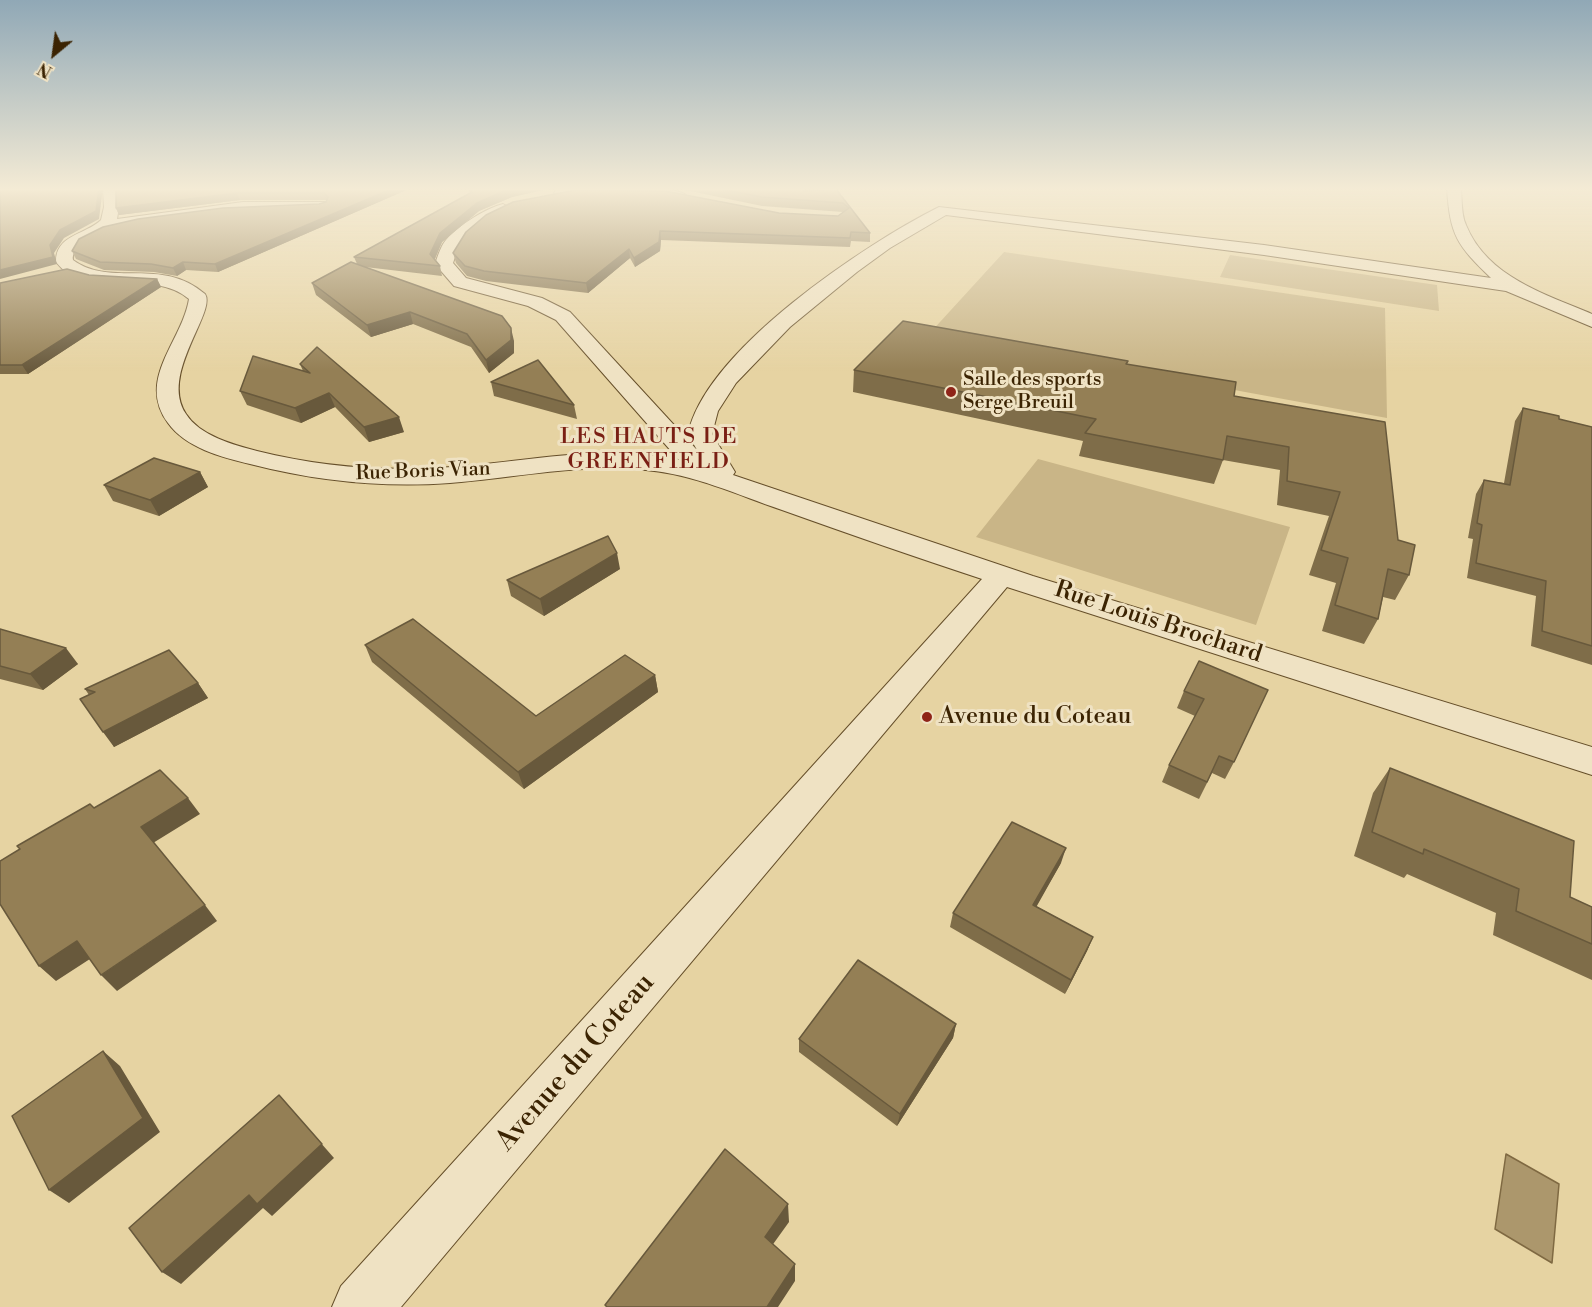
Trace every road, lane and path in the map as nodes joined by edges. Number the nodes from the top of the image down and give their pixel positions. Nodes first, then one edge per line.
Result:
1 (68, 249) edge
2 (449, 249) edge
3 (880, 249) edge
4 (1257, 249) edge
5 (1472, 249) edge
6 (1510, 286) junction
7 (1592, 321) edge
8 (726, 482) junction
9 (1002, 574) junction
10 (1592, 761) edge
11 (362, 1307) edge

1 - 8 street, Rue Boris Vian
2 - 8 street
3 - 8 street
4 - 6 street
5 - 6 street
6 - 7 street
8 - 9 street, Rue Louis Brochard
9 - 10 street, Rue Louis Brochard
9 - 11 street, Avenue du Coteau

